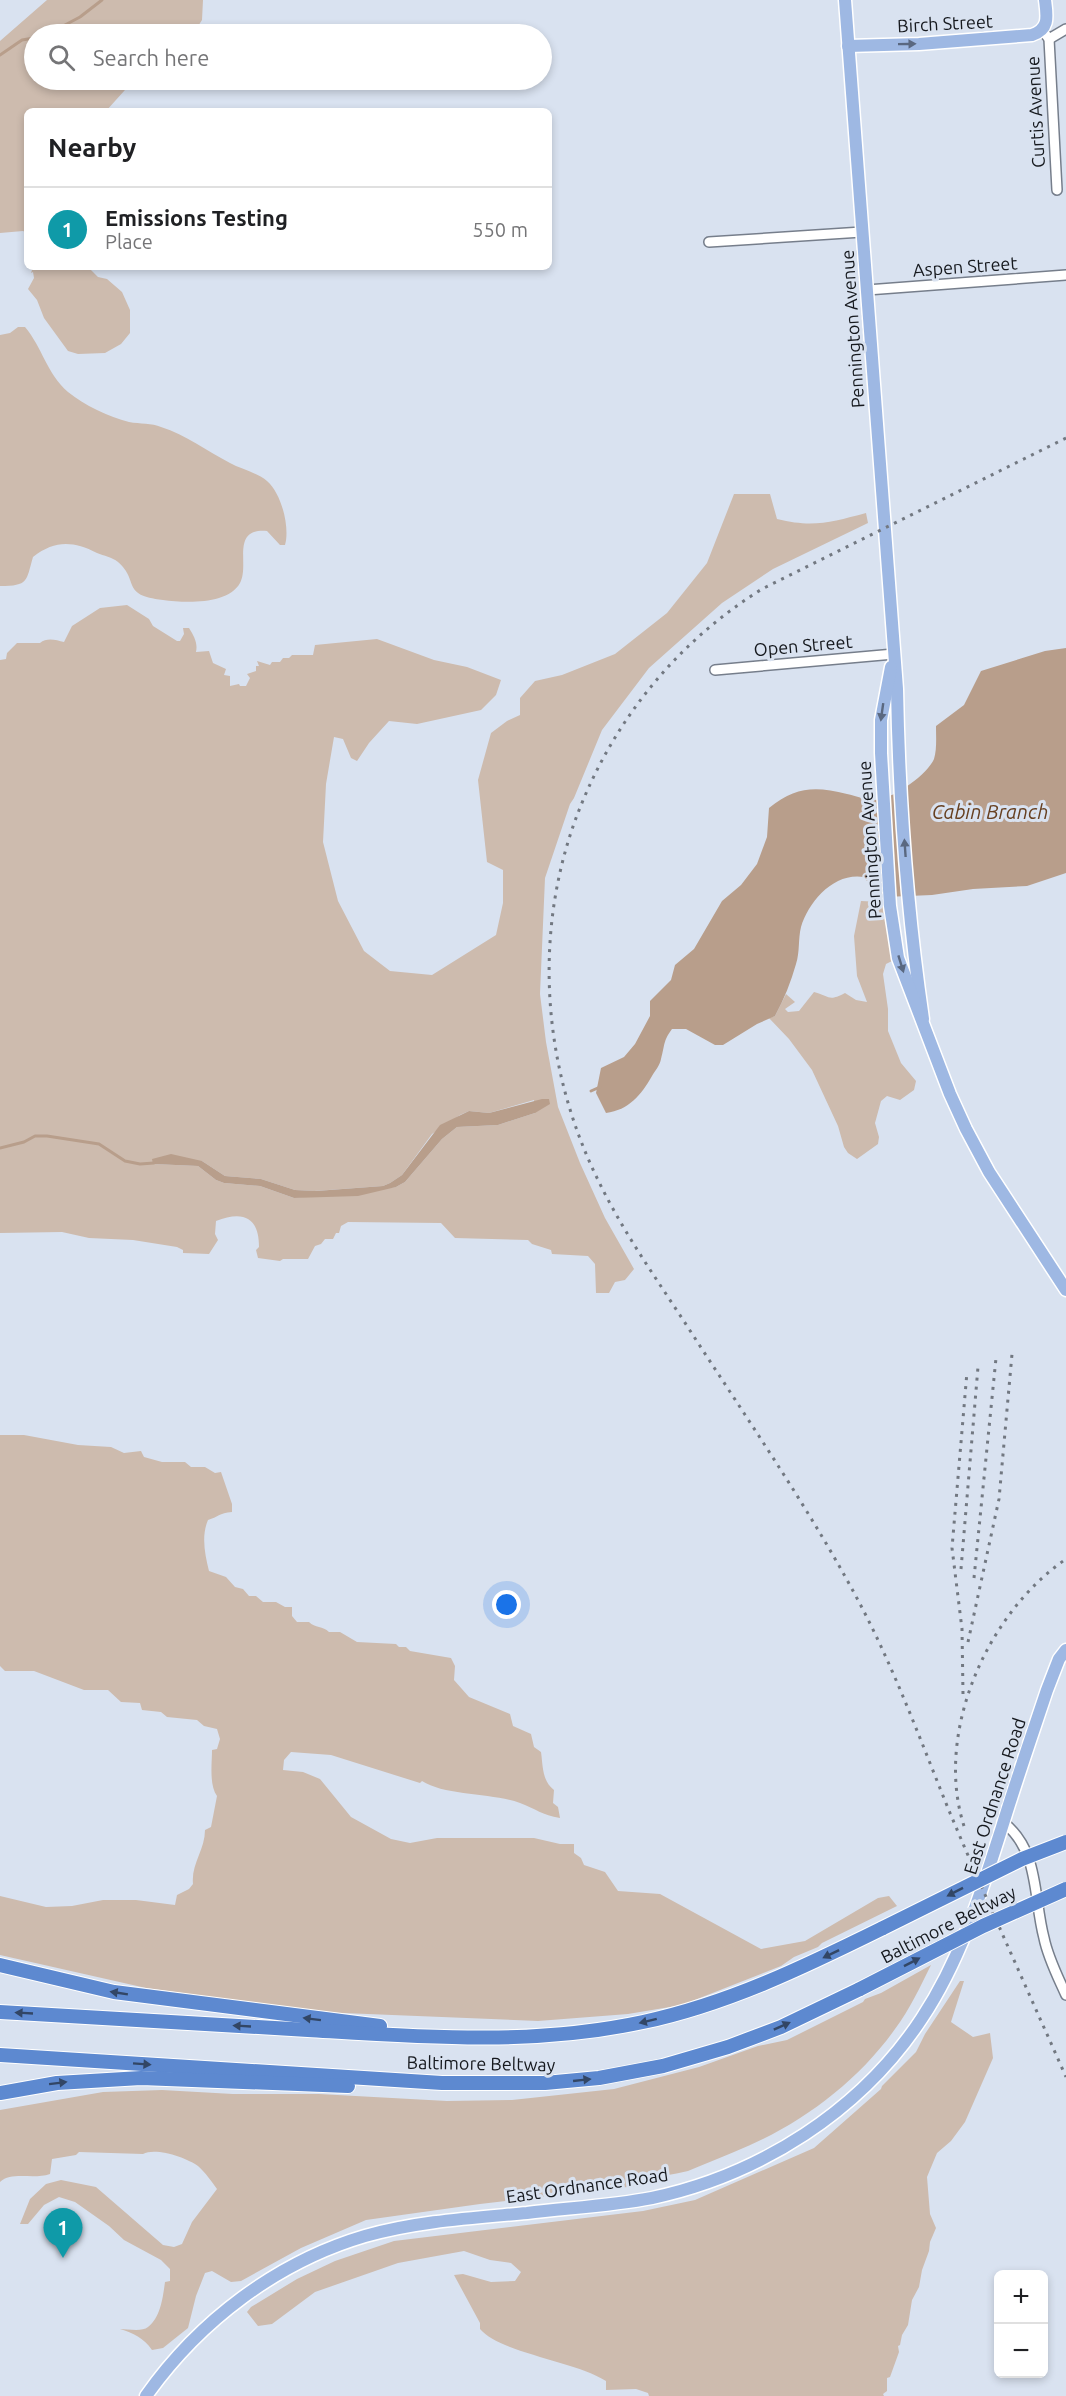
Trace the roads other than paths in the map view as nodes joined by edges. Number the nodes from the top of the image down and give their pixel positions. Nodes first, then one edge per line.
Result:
1 (845, 0) edge
2 (851, 0) edge
3 (1045, 0) edge
4 (1066, 29) edge
5 (1046, 35) junction
6 (882, 45) junction
7 (849, 46) junction
8 (1057, 190) dead end
9 (862, 232) junction
10 (709, 242) dead end
11 (1066, 275) edge
12 (867, 290) junction
13 (894, 654) junction
14 (715, 670) dead end
15 (923, 1019) junction
16 (1065, 1291) edge
17 (1066, 1650) edge
18 (1003, 1822) junction
19 (1066, 1842) edge
20 (1066, 1889) edge
21 (0, 1965) edge
22 (1066, 1995) edge
23 (0, 2012) edge
24 (537, 2038) junction
25 (0, 2055) edge
26 (545, 2083) junction
27 (0, 2093) edge
28 (146, 2396) edge

1 - 7 main road, Pennington Avenue
2 - 6 main road
3 - 5 main road, Curtis Avenue
4 - 5 street, Birch Street
6 -> 5 main road, Birch Street
5 - 8 street, Curtis Avenue
6 - 7 main road, Birch Street
7 - 9 main road, Pennington Avenue
9 - 10 street
9 - 12 main road, Pennington Avenue
11 - 12 street, Aspen Street
12 - 13 main road, Pennington Avenue
13 - 14 street, Open Street
15 -> 13 main road, Pennington Avenue
13 -> 15 main road, Pennington Avenue
15 - 16 main road, Pennington Avenue
17 - 18 main road, East Ordnance Road
18 - 22 street
18 - 28 main road, East Ordnance Road
19 -> 24 highway, Baltimore Beltway, bridge
26 -> 20 highway, Baltimore Beltway, bridge
24 -> 21 highway
24 -> 23 highway, Baltimore Beltway
25 -> 26 highway, Baltimore Beltway
27 -> 26 highway

